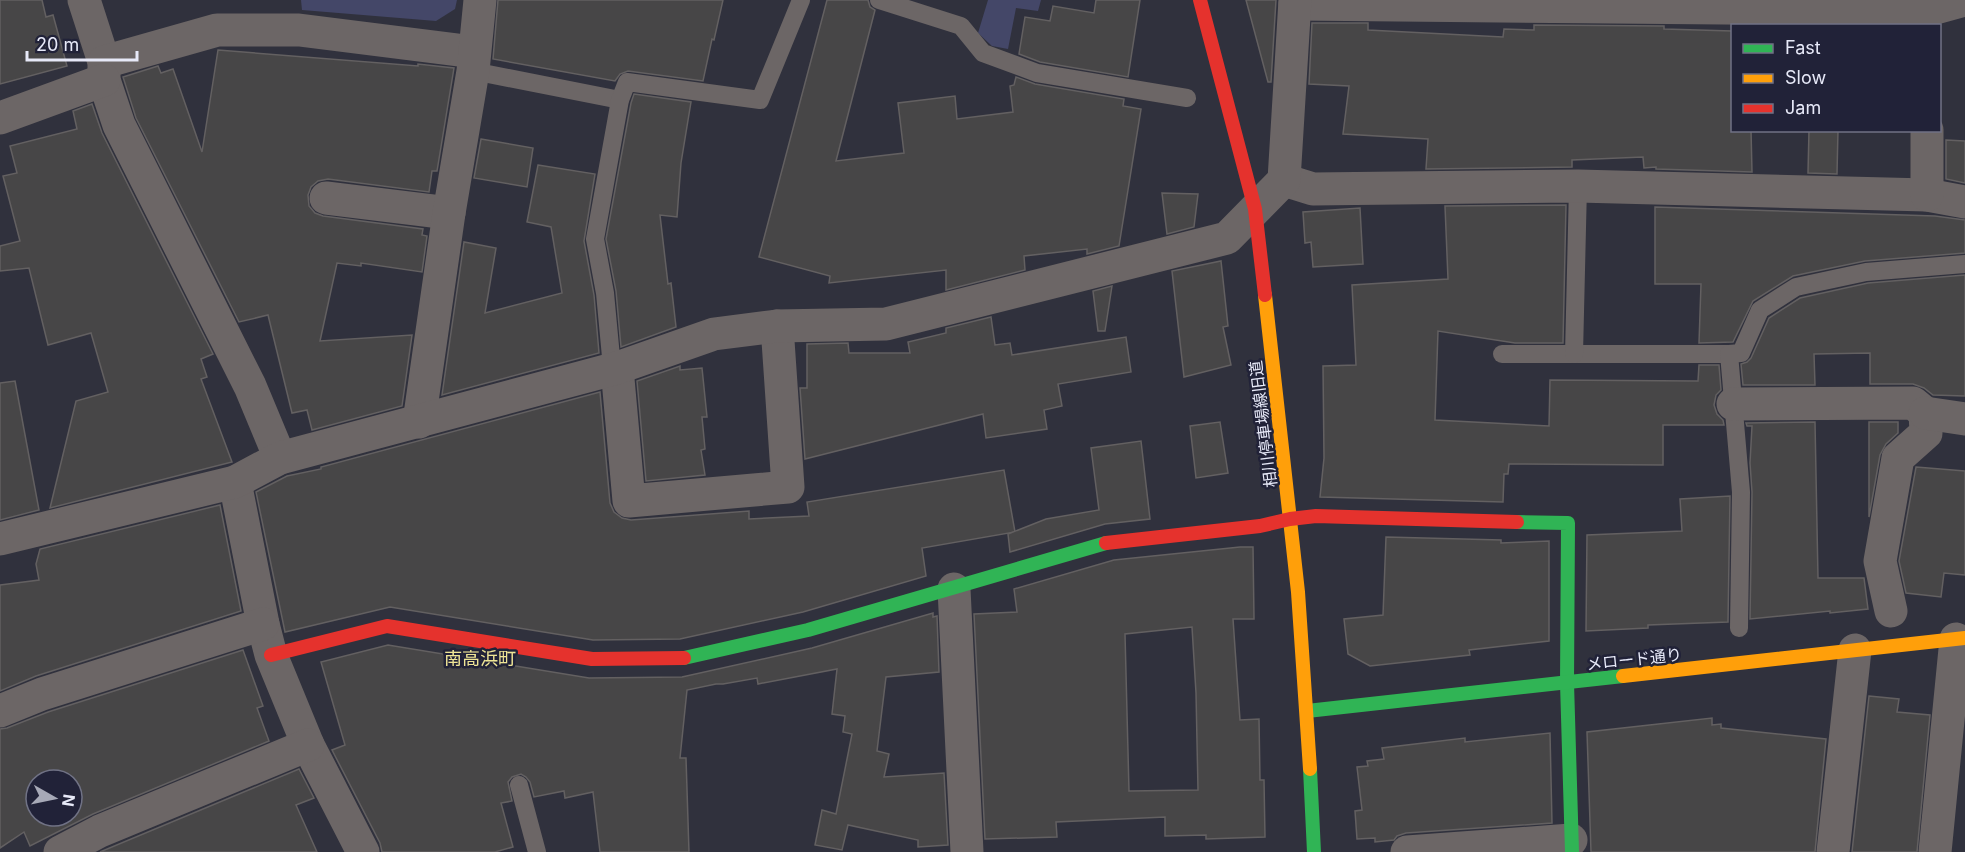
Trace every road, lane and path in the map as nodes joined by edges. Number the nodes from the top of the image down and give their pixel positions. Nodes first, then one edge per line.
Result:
1 (84, 0) edge
2 (480, 0) edge
3 (801, 0) edge
4 (879, 0) edge
5 (1200, 0) edge
6 (1965, 0) edge
7 (1295, 2) edge
8 (1928, 12) edge
9 (474, 62) junction
10 (104, 71) junction
11 (1187, 98) dead end
12 (620, 100) junction
13 (0, 117) edge
14 (1927, 132) edge
15 (1284, 180) junction
16 (1578, 186) junction
17 (1927, 195) junction
18 (326, 198) dead end
19 (1965, 202) edge
20 (1255, 209) junction
21 (449, 213) junction
22 (1965, 264) edge
23 (777, 326) junction
24 (1502, 354) dead end
25 (1574, 354) junction
26 (1729, 354) junction
27 (617, 368) junction
28 (1733, 404) junction
29 (1924, 413) junction
30 (1965, 418) edge
31 (419, 422) junction
32 (280, 458) junction
33 (235, 482) junction
34 (1290, 519) junction
35 (0, 539) edge
36 (954, 589) junction
37 (1891, 611) dead end
38 (1739, 628) dead end
39 (1960, 638) edge
40 (267, 639) junction
41 (1856, 650) junction
42 (1567, 683) junction
43 (0, 711) edge
44 (1307, 711) junction
45 (308, 745) junction
46 (519, 785) dead end
47 (1571, 846) edge
48 (60, 852) edge
49 (363, 852) edge
50 (537, 852) edge
51 (967, 852) edge
52 (1293, 852) edge
53 (1315, 852) edge
54 (1407, 852) edge
55 (1833, 852) edge
56 (1935, 852) edge

1 - 10 street
2 - 9 street
3 - 12 lane
4 - 11 lane
5 - 20 street, 相川停車場線旧道
6 - 8 street
7 - 8 street
7 - 15 street
9 - 10 street
9 - 12 lane
9 - 21 street
10 - 13 street
10 - 32 street
12 - 27 lane
14 - 17 street
15 - 16 street
15 - 20 street
16 - 17 street
16 - 25 lane
17 - 19 street
18 - 21 street
20 - 23 street
20 - 34 street, 相川停車場線旧道
21 - 31 street
22 - 26 lane
23 - 27 street
23 - 27 street
24 - 25 lane
25 - 26 lane
26 - 28 lane
27 - 31 street
28 - 29 street
28 - 38 lane
29 - 30 street
29 - 37 street
31 - 32 street
32 - 33 street
33 - 35 street
33 - 40 street
34 - 36 street
34 - 42 street
34 - 44 street, 相川停車場線旧道
36 - 40 street
36 - 51 street
39 - 41 street, メロード通り
39 - 56 street
40 - 43 street
40 - 45 street
41 - 42 street, メロード通り
41 - 55 street
42 - 44 street, メロード通り
42 - 47 street
44 - 53 street, 相川停車場線旧道
45 - 48 street
45 - 49 street
46 - 50 lane
47 - 54 street
52 - 53 street

